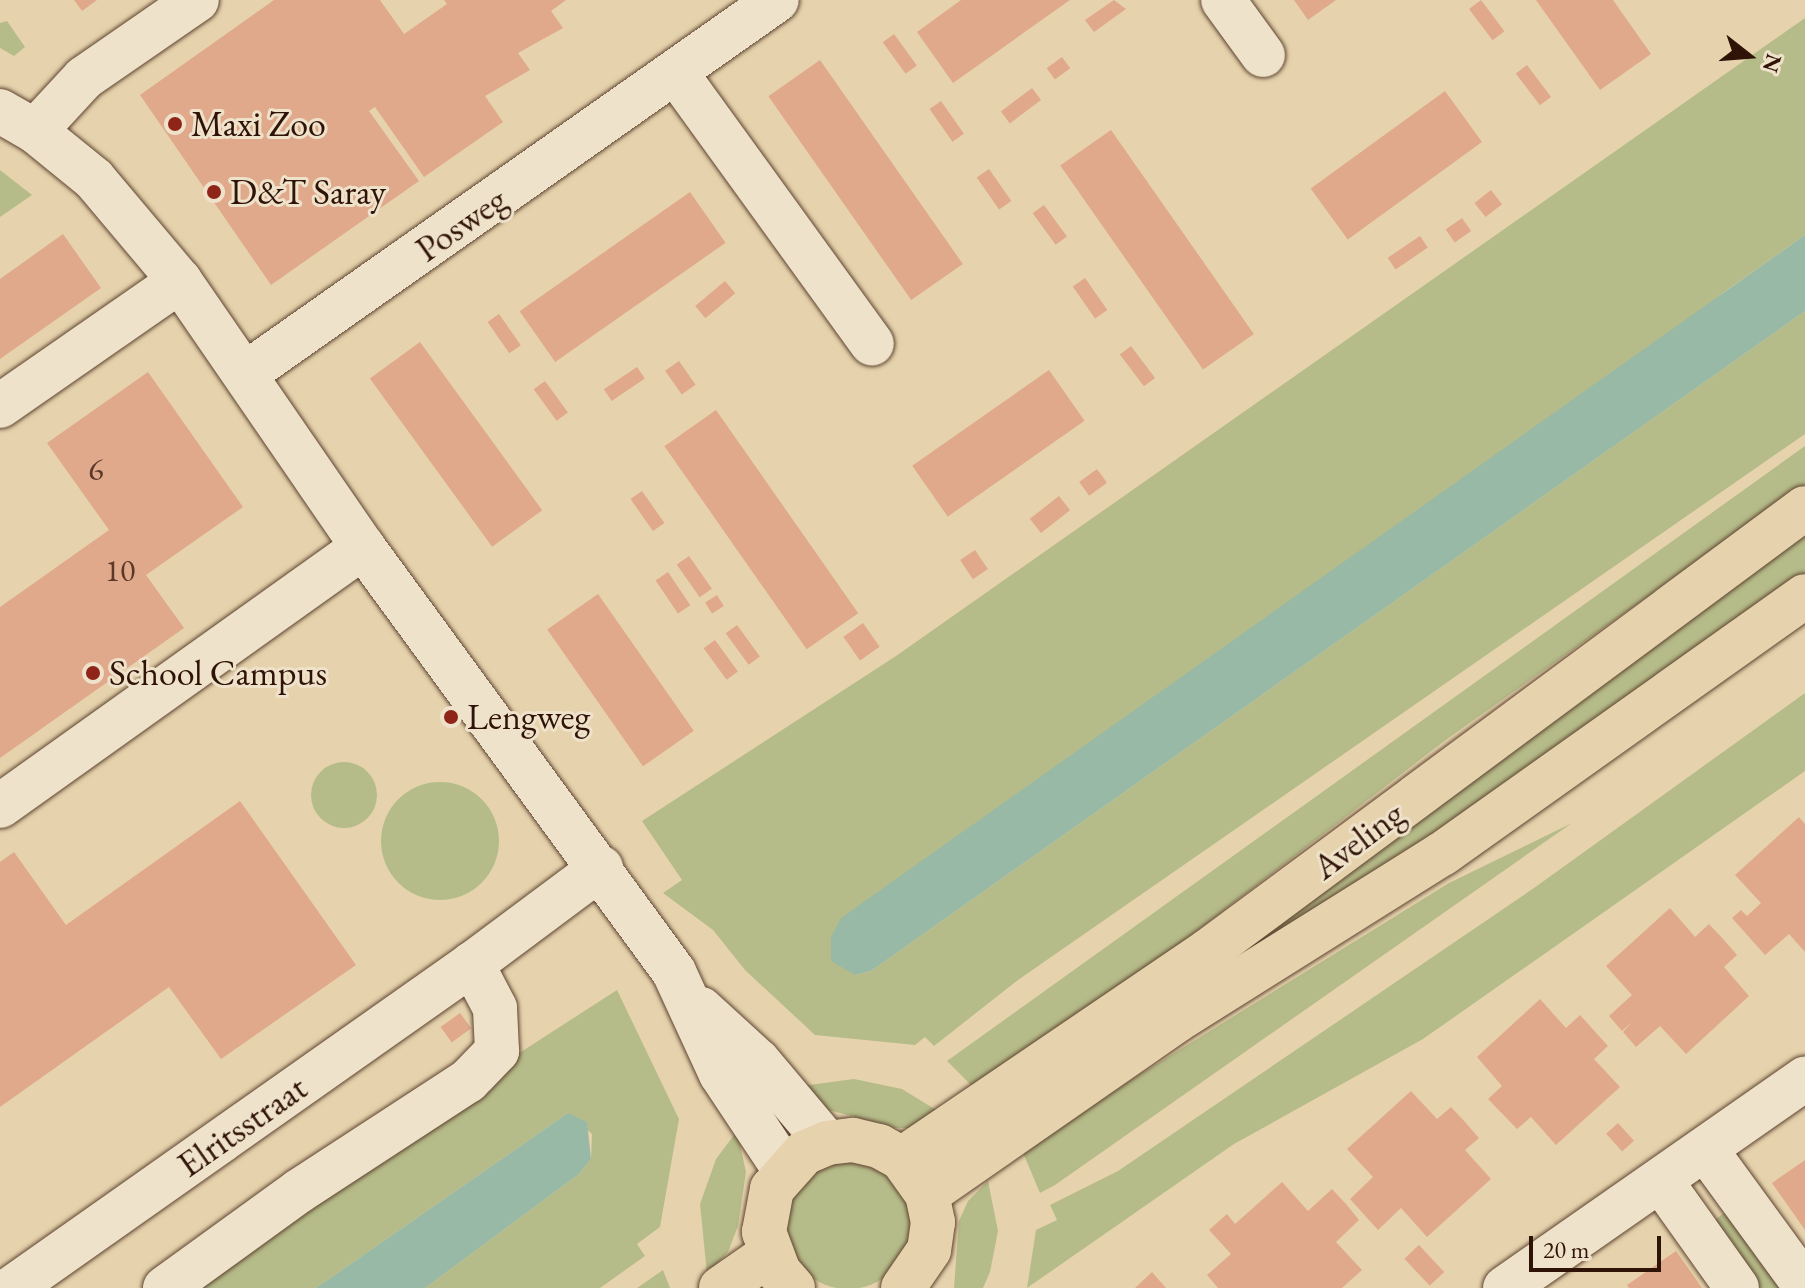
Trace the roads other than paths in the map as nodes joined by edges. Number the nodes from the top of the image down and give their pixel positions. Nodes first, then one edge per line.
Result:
1 (197, 0) edge
2 (777, 0) edge
3 (1223, 0) edge
4 (1263, 55) dead end
5 (676, 73) junction
6 (18, 121) edge
7 (180, 281) junction
8 (872, 344) dead end
9 (245, 374) junction
10 (0, 406) edge
11 (1805, 508) edge
12 (363, 547) junction
13 (1805, 596) edge
14 (0, 806) edge
15 (601, 868) junction
16 (472, 964) junction
17 (691, 999) junction
18 (1805, 1079) edge
19 (827, 1143) junction
20 (1706, 1150) junction
21 (902, 1159) junction
22 (784, 1169) junction
23 (1661, 1181) junction
24 (927, 1194) junction
25 (786, 1279) edge
26 (915, 1284) edge
27 (1805, 1286) edge
28 (12, 1288) edge
29 (165, 1288) edge
30 (721, 1288) edge
31 (1505, 1288) edge
32 (1737, 1288) edge

1 - 6 street
2 - 5 street, Posweg
3 - 4 street
5 - 8 street
5 - 9 street, Posweg
6 - 7 street
7 - 9 street
7 - 10 street
9 - 12 street
11 - 21 main road, Aveling
12 - 14 street
12 - 15 street
13 - 24 main road, Aveling
15 - 16 street, Elritsstraat
15 - 17 street
16 - 28 street, Elritsstraat
16 - 29 street
17 - 19 street
17 - 22 street
18 - 20 street
19 - 21 main road
19 - 22 main road
20 - 23 street
20 - 27 street
21 - 24 main road
22 - 25 main road
23 - 31 street
23 - 32 street
24 - 26 main road
25 - 30 main road

